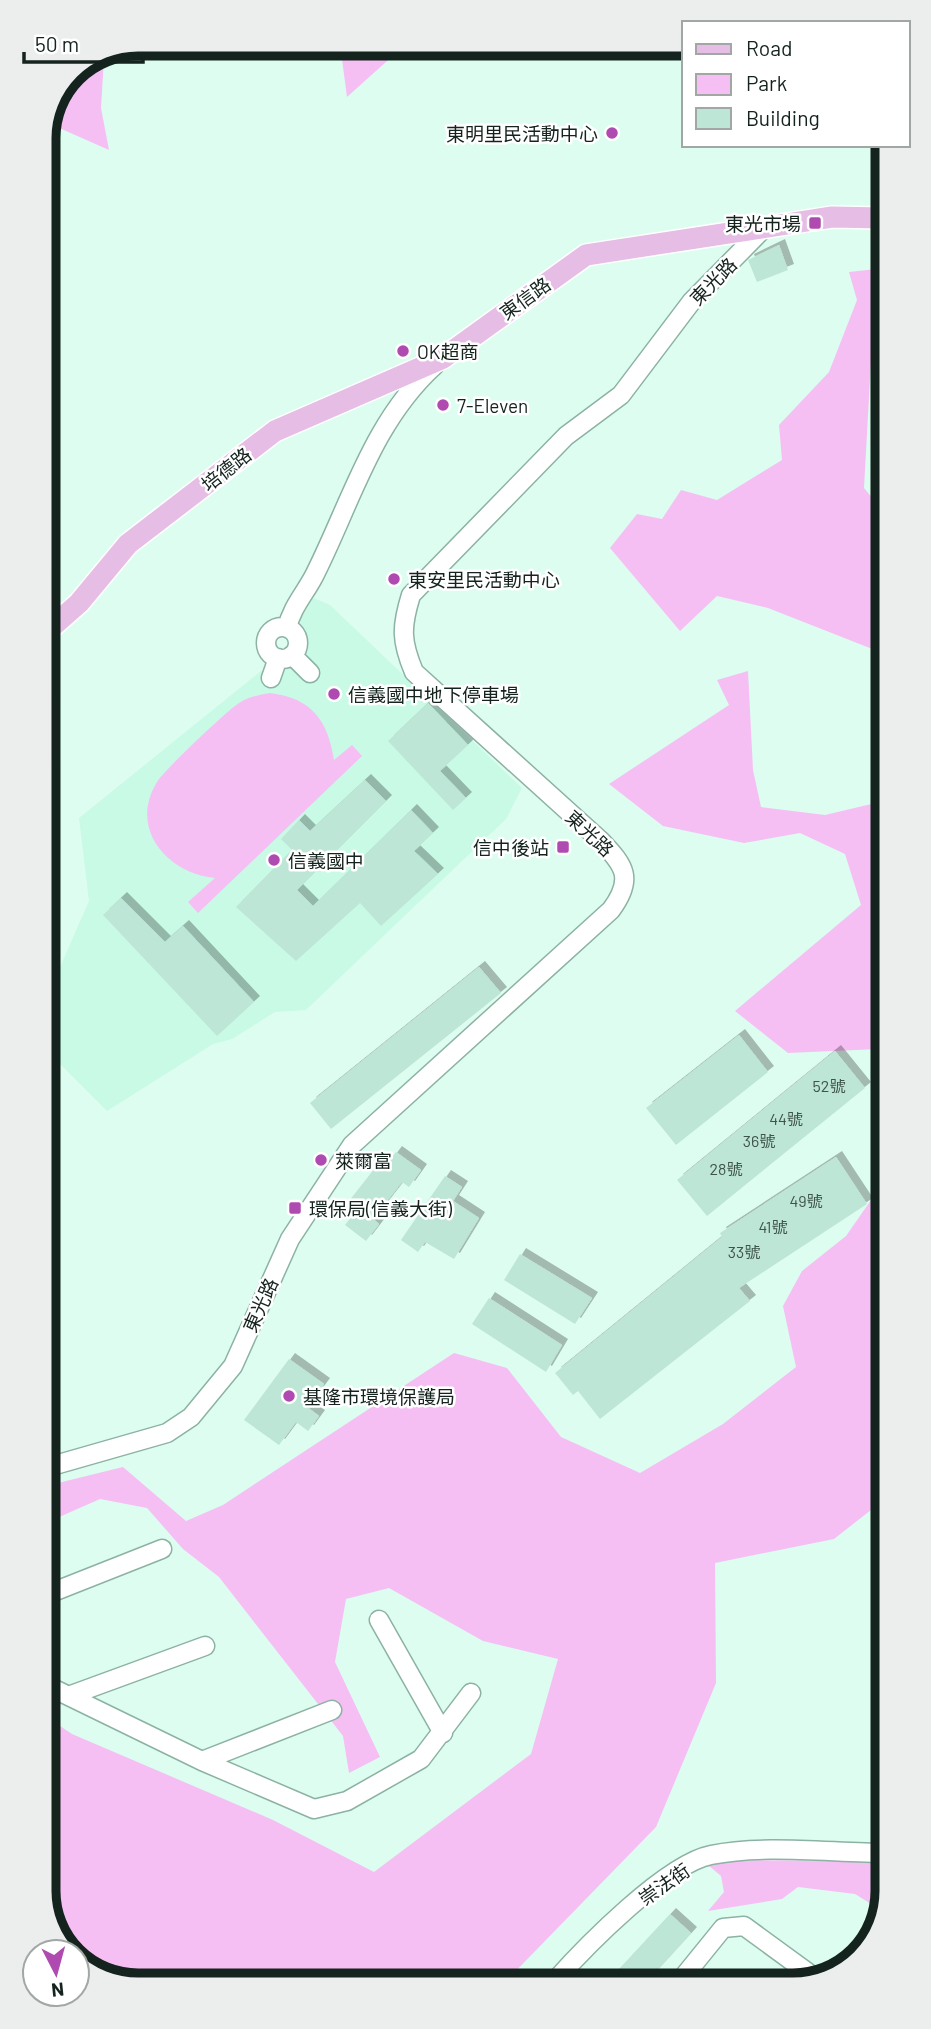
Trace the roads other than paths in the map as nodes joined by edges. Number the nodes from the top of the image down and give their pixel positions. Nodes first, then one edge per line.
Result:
1 (875, 218) edge
2 (765, 227) junction
3 (443, 358) junction
4 (56, 623) edge
5 (287, 628) junction
6 (285, 657) junction
7 (310, 673) dead end
8 (271, 678) dead end
9 (56, 1464) edge
10 (162, 1549) dead end
11 (56, 1591) edge
12 (379, 1620) dead end
13 (205, 1646) dead end
14 (56, 1689) edge
15 (471, 1693) dead end
16 (71, 1695) junction
17 (332, 1710) dead end
18 (443, 1732) junction
19 (202, 1761) junction
20 (875, 1853) edge
21 (806, 1971) edge
22 (563, 1973) edge
23 (686, 1973) edge

1 - 2 main road, 東信路
2 - 3 main road, 東信路
2 - 9 street, 東光路
3 - 4 main road, 培德路
3 - 5 street, 東信路
5 - 6 street
5 - 6 street
6 - 7 street
6 - 8 street
10 - 11 street
12 - 18 street
13 - 16 street
14 - 16 street
15 - 18 street
16 - 19 street
17 - 19 street
18 - 19 street
20 - 22 street, 崇法街
21 - 23 street

